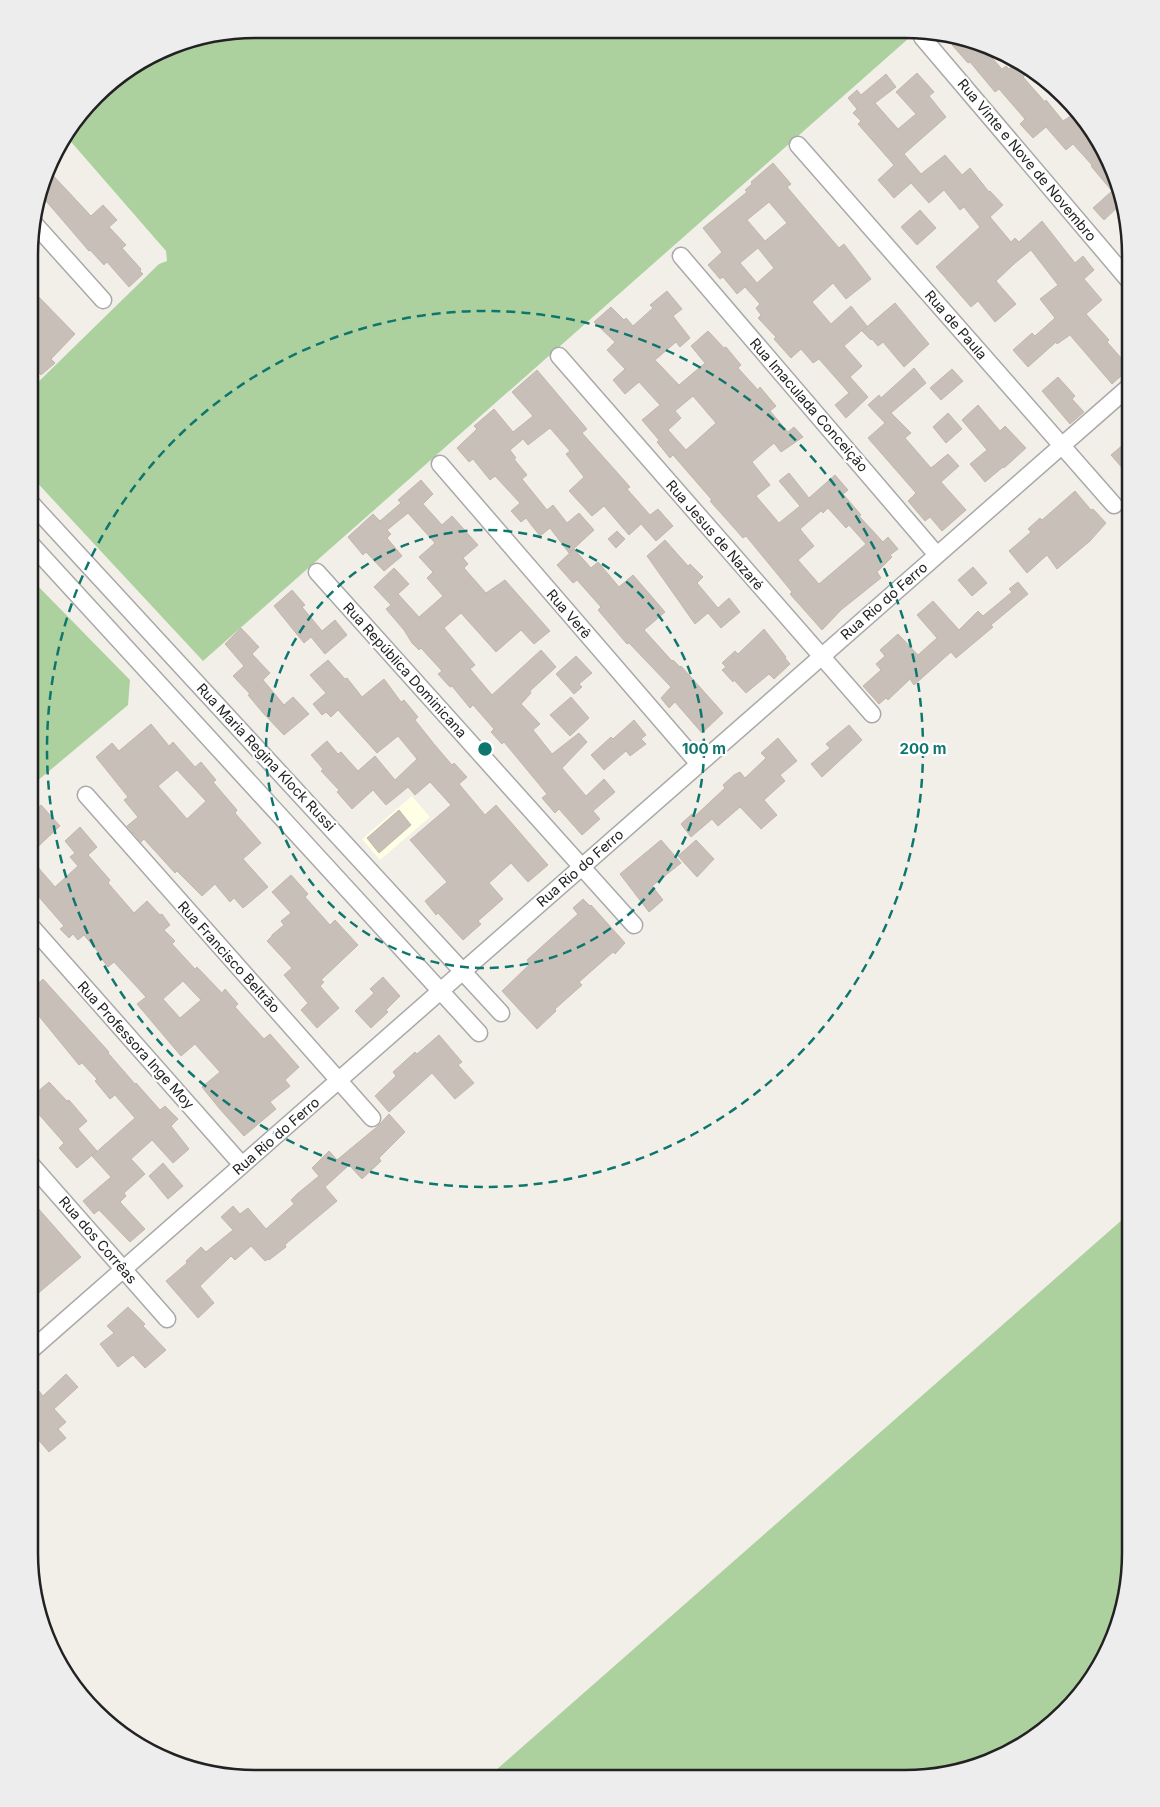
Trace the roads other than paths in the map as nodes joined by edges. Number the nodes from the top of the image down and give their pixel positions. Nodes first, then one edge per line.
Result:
1 (923, 38) edge
2 (798, 145) dead end
3 (39, 229) edge
4 (680, 256) dead end
5 (1122, 272) edge
6 (102, 300) dead end
7 (559, 356) dead end
8 (1122, 393) edge
9 (1062, 445) junction
10 (440, 464) dead end
11 (1114, 505) dead end
12 (38, 511) edge
13 (38, 552) edge
14 (937, 555) junction
15 (317, 572) dead end
16 (821, 657) junction
17 (872, 714) dead end
18 (699, 764) junction
19 (86, 795) dead end
20 (582, 867) junction
21 (634, 925) dead end
22 (38, 935) edge
23 (463, 971) junction
24 (441, 990) junction
25 (501, 1013) dead end
26 (479, 1034) dead end
27 (338, 1080) junction
28 (372, 1118) dead end
29 (242, 1165) junction
30 (38, 1172) edge
31 (124, 1269) junction
32 (167, 1319) dead end
33 (38, 1344) edge

1 - 5 street, Rua Vinte e Nove de Novembro
2 - 9 street, Rua de Paula
3 - 6 street
4 - 14 street, Rua Imaculada Conceição
7 - 16 street, Rua Jesus de Nazaré
8 - 9 street, Rua Rio do Ferro
9 - 11 street, Rua de Paula
9 - 14 street, Rua Rio do Ferro
10 - 18 street, Rua Verê
12 - 23 street, Rua Maria Regina Klock Russi
13 - 24 street, Rua Maria Regina Klock Russi
14 - 16 street, Rua Rio do Ferro
15 - 20 street, Rua República Dominicana
16 - 17 street, Rua Jesus de Nazaré
16 - 18 street, Rua Rio do Ferro
18 - 20 street, Rua Rio do Ferro
19 - 27 street, Rua Francisco Beltrão
20 - 21 street, Rua República Dominicana
20 - 23 street, Rua Rio do Ferro
22 - 29 street, Rua Professora Inge Moy
23 - 24 street, Rua Rio do Ferro
23 - 25 street, Rua Maria Regina Klock Russi
24 - 26 street, Rua Maria Regina Klock Russi
24 - 27 street, Rua Rio do Ferro
27 - 28 street, Rua Francisco Beltrão
27 - 29 street, Rua Rio do Ferro
29 - 31 street, Rua Rio do Ferro
30 - 31 street, Rua dos Corrêas
31 - 32 street, Rua dos Corrêas
31 - 33 street, Rua Rio do Ferro

